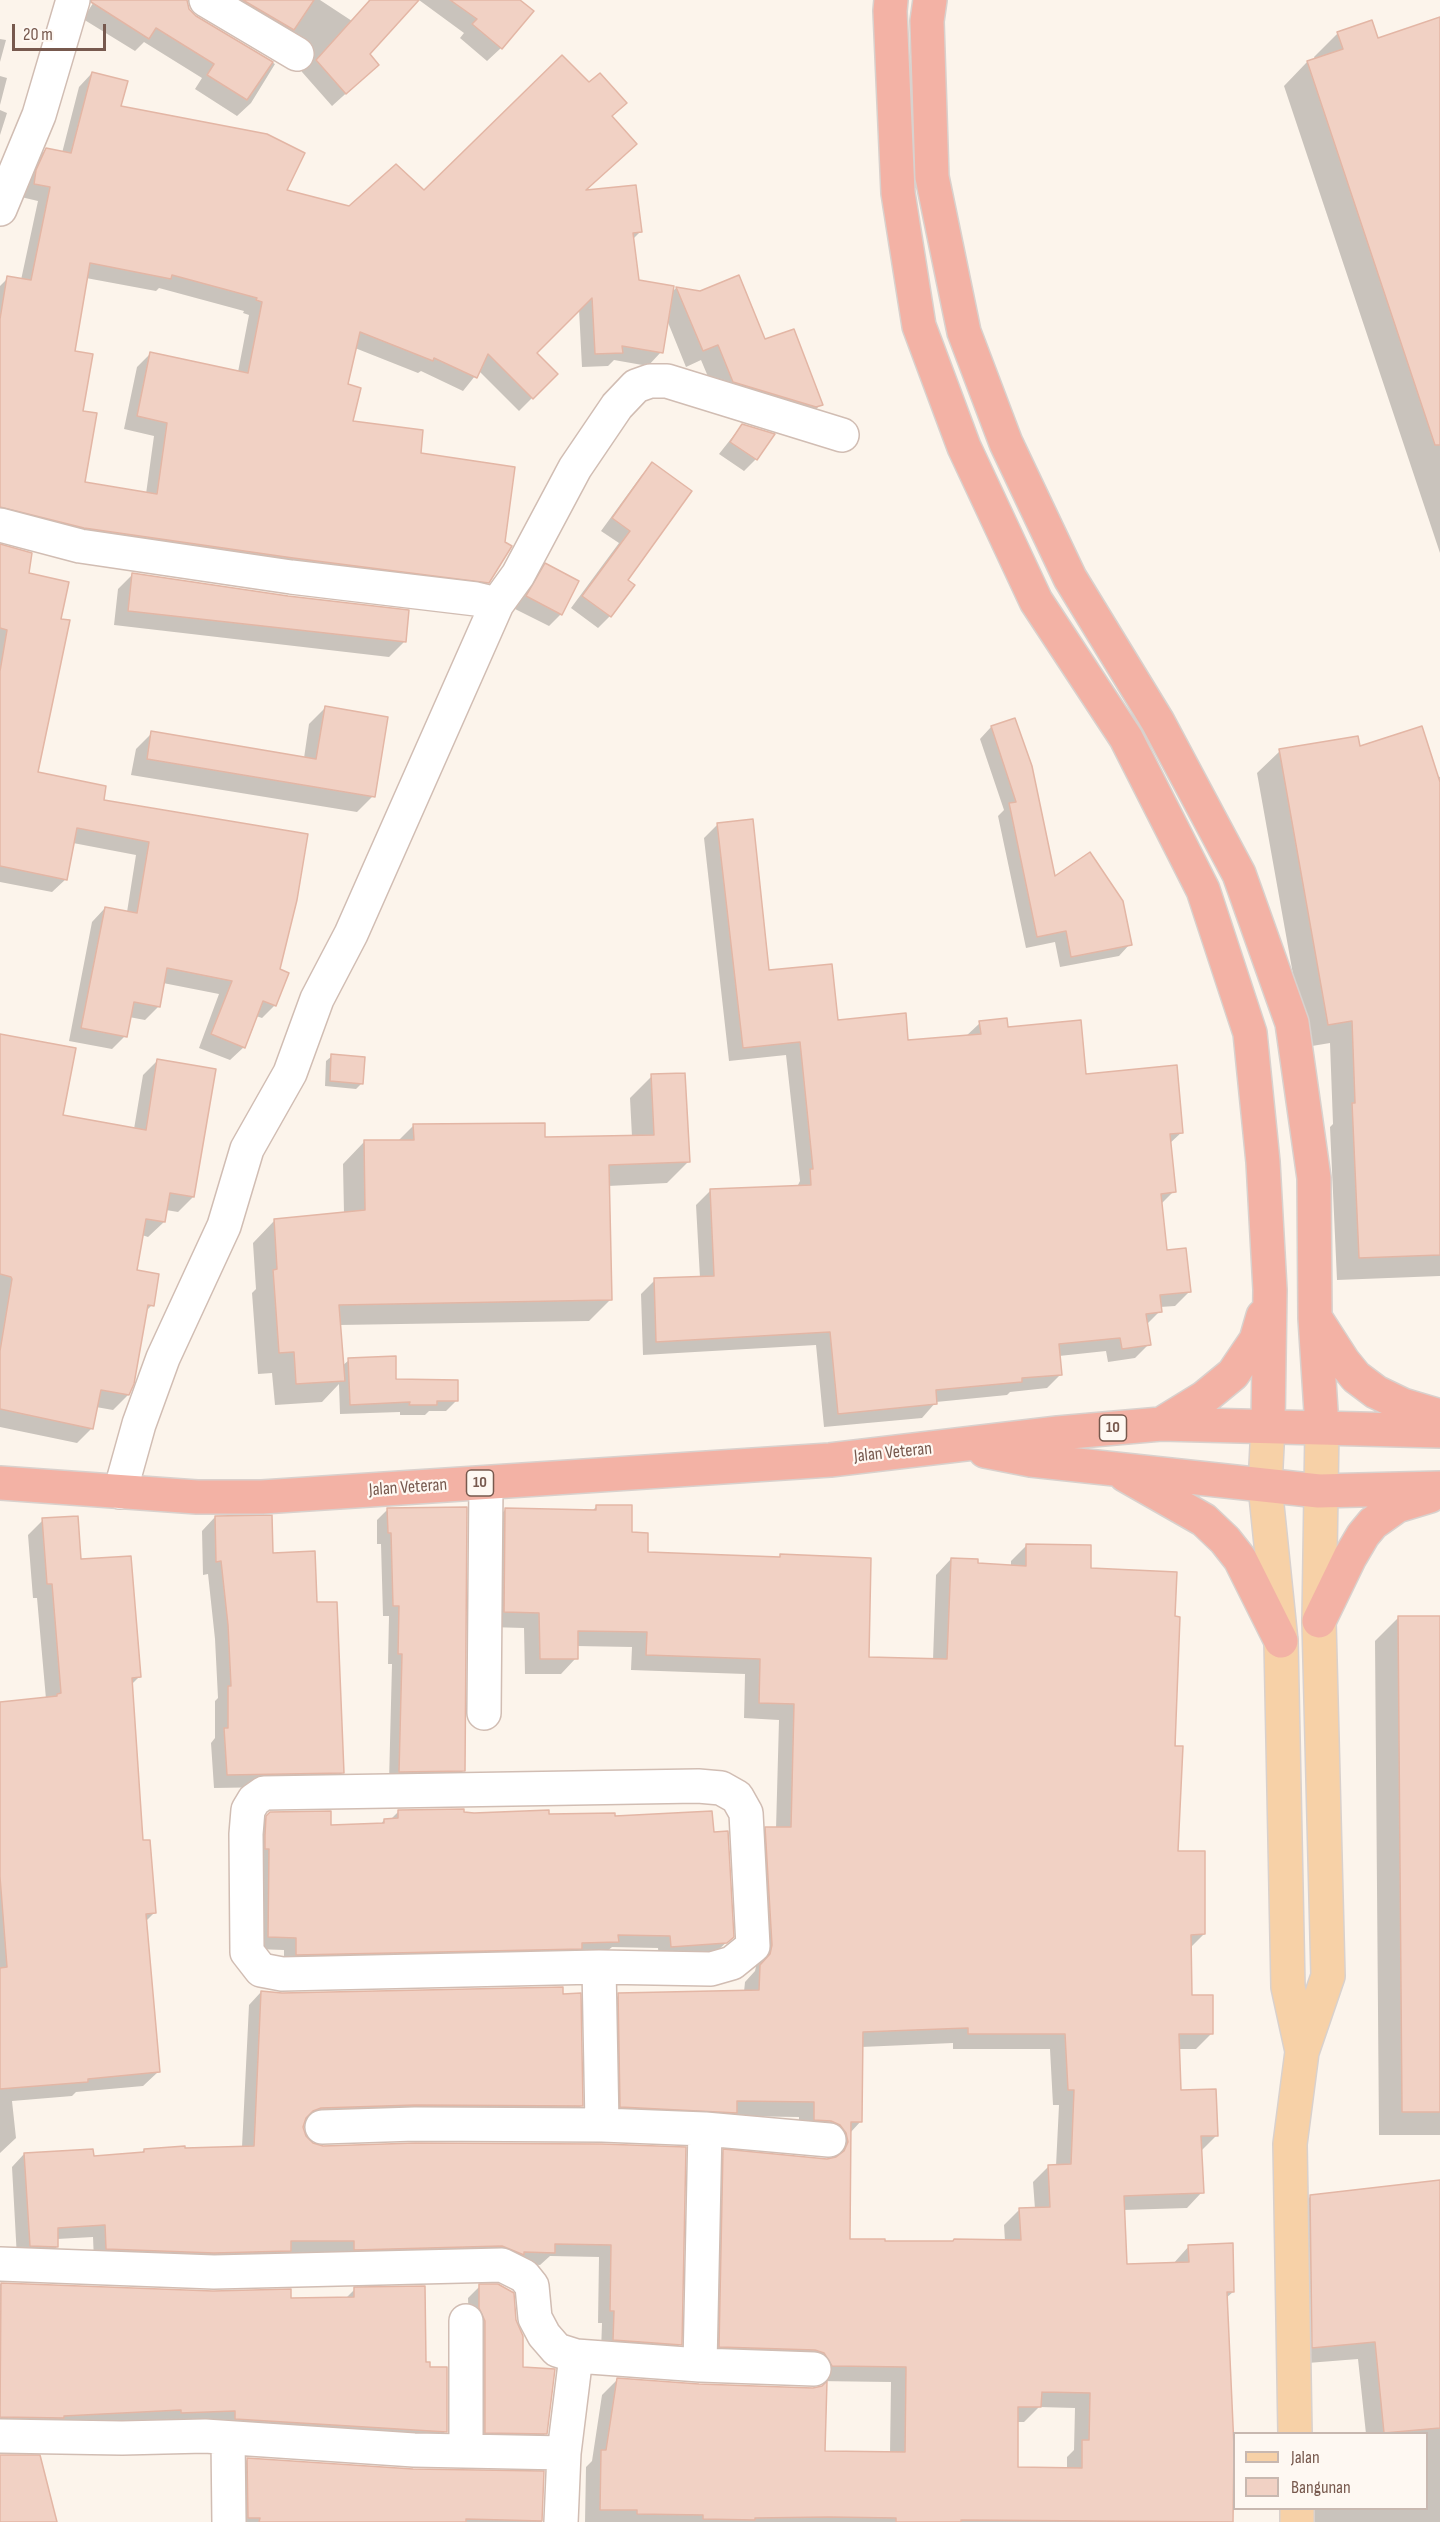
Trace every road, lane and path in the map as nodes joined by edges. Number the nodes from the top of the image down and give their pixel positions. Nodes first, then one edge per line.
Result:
1 (73, 0) edge
2 (206, 0) edge
3 (891, 0) edge
4 (930, 0) edge
5 (297, 54) dead end
6 (0, 209) edge
7 (842, 435) dead end
8 (0, 525) edge
9 (497, 604) junction
10 (1270, 1290) junction
11 (1315, 1318) junction
12 (1440, 1416) edge
13 (1161, 1424) junction
14 (1268, 1426) junction
15 (1322, 1427) junction
16 (1440, 1431) edge
17 (960, 1446) junction
18 (1114, 1468) junction
19 (0, 1483) edge
20 (486, 1483) junction
21 (1265, 1486) junction
22 (1440, 1488) edge
23 (1319, 1491) junction
24 (120, 1492) junction
25 (1440, 1493) edge
26 (1319, 1621) junction
27 (1281, 1641) junction
28 (484, 1713) dead end
29 (599, 1967) junction
30 (1302, 2052) junction
31 (602, 2126) junction
32 (322, 2127) dead end
33 (705, 2129) junction
34 (829, 2140) dead end
35 (0, 2264) edge
36 (466, 2321) dead end
37 (576, 2356) junction
38 (700, 2365) junction
39 (814, 2369) dead end
40 (1295, 2432) edge
41 (0, 2436) edge
42 (228, 2438) junction
43 (466, 2451) junction
44 (564, 2453) junction
45 (229, 2522) edge
46 (561, 2522) edge
47 (567, 2522) edge

1 - 6 street
2 - 5 street
3 - 10 highway
4 - 11 highway
7 - 9 street
8 - 9 street
9 - 24 street
10 - 13 highway
10 - 14 highway
11 - 12 highway
11 - 15 highway
13 - 14 highway, Jalan Veteran / 10
13 - 17 highway, Jalan Veteran / 10
14 - 15 highway, 10
14 - 21 main road
15 - 16 highway, 10
15 - 23 main road
17 - 18 highway, Jalan Veteran / 10
17 - 20 highway, Jalan Veteran / 10
18 - 21 highway, Jalan Veteran / 10
18 - 27 highway
19 - 24 highway, Jalan Veteran / 10
20 - 24 highway, Jalan Veteran / 10
20 - 28 street
21 - 23 highway, 10
21 - 27 main road
22 - 23 highway, 10
23 - 26 main road
25 - 26 highway
26 - 30 main road
27 - 30 main road
29 - 29 street
29 - 31 street
30 - 40 main road
31 - 32 street
31 - 33 street
33 - 34 street
33 - 38 street
35 - 37 street
36 - 43 street
37 - 38 street
37 - 44 street
38 - 39 street
41 - 42 street
42 - 43 street
42 - 45 street
43 - 44 street
44 - 46 street
46 - 47 street

